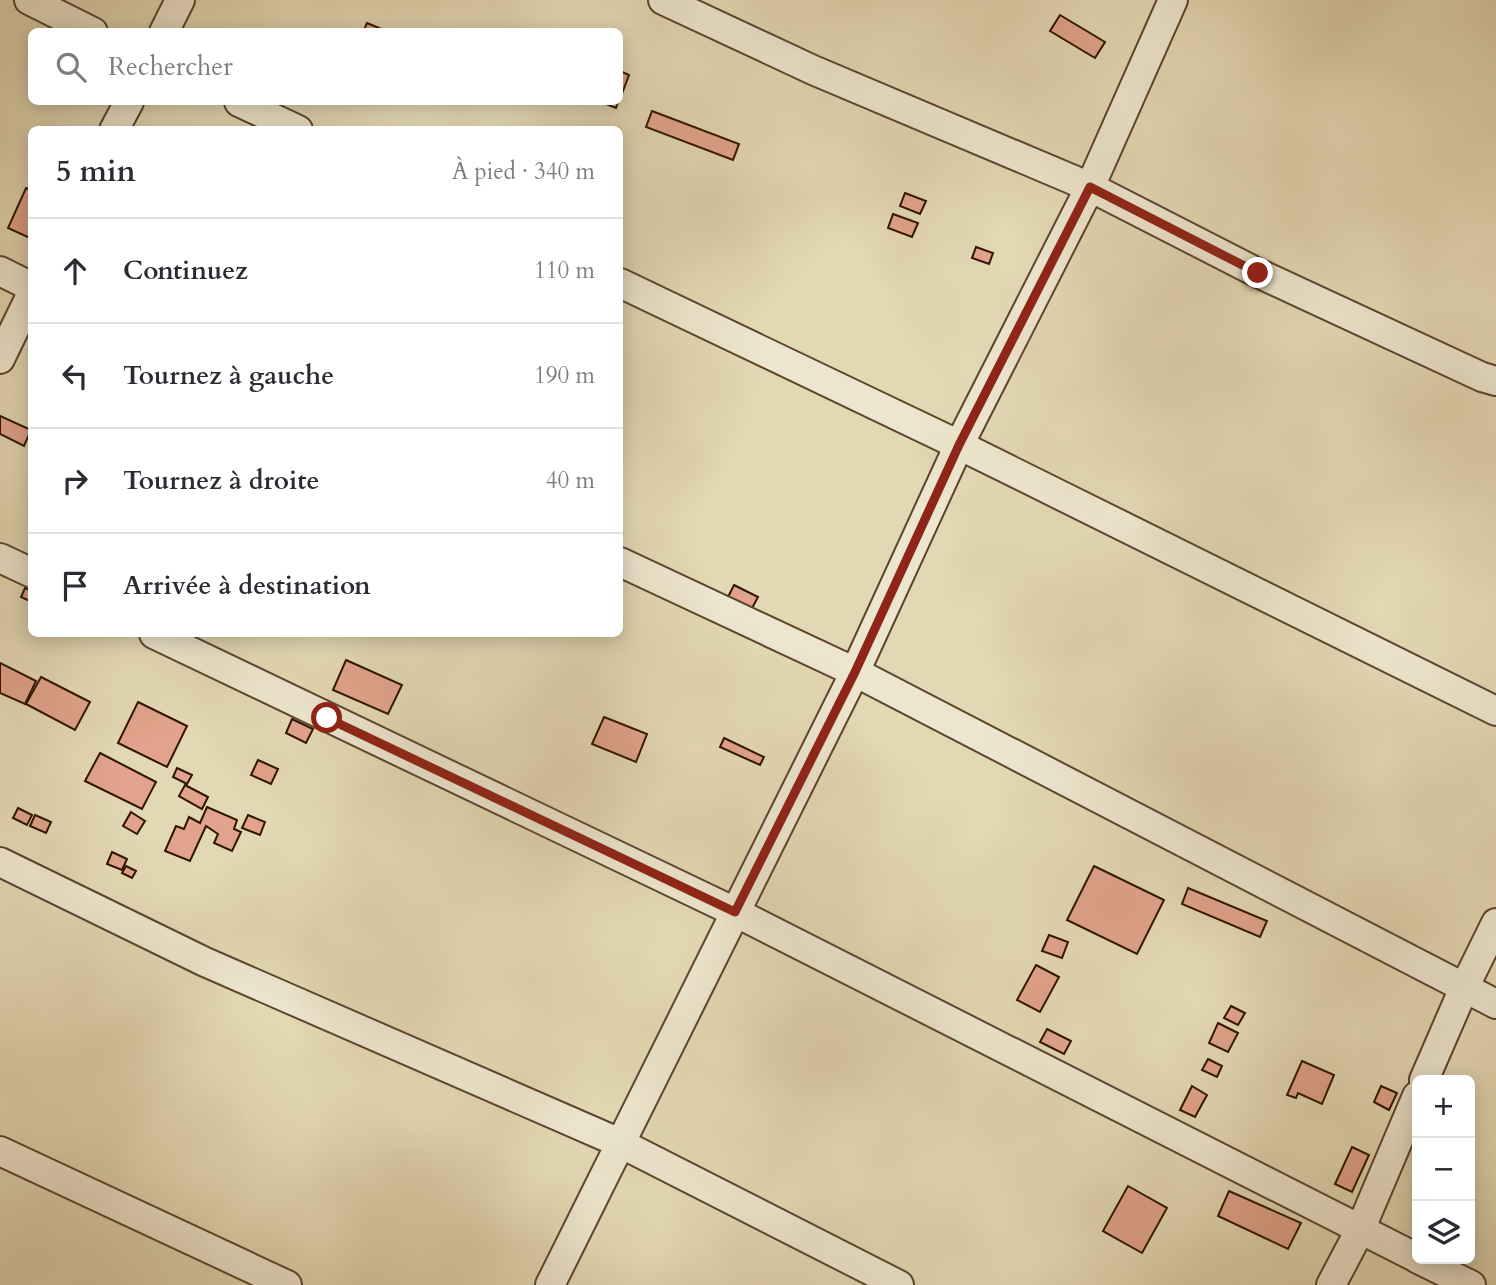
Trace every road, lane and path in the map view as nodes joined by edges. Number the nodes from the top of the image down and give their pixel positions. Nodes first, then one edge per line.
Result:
1 (29, 0) edge
2 (180, 0) edge
3 (663, 0) edge
4 (1173, 0) edge
5 (85, 28) edge
6 (166, 28) edge
7 (126, 105) edge
8 (245, 105) edge
9 (116, 126) edge
10 (290, 126) edge
11 (1090, 187) junction
12 (0, 271) edge
13 (623, 284) edge
14 (28, 285) edge
15 (28, 301) edge
16 (0, 359) edge
17 (1496, 381) edge
18 (959, 445) junction
19 (0, 558) edge
20 (623, 563) edge
21 (28, 571) edge
22 (160, 637) edge
23 (855, 672) junction
24 (1496, 711) edge
25 (0, 862) edge
26 (735, 912) junction
27 (1496, 923) edge
28 (1464, 988) junction
29 (1496, 1004) edge
30 (1426, 1075) edge
31 (1412, 1108) edge
32 (620, 1143) junction
33 (0, 1151) edge
34 (1360, 1230) junction
35 (1412, 1256) edge
36 (1428, 1264) edge
37 (287, 1285) edge
38 (550, 1285) edge
39 (899, 1285) edge
40 (1331, 1285) edge
41 (1471, 1285) edge

1 - 5 street
2 - 6 street
3 - 11 street
4 - 11 street
7 - 9 street
8 - 10 street
11 - 17 street
11 - 18 street
12 - 14 street
13 - 18 street
15 - 16 street
18 - 23 street
18 - 24 street
19 - 21 street
20 - 23 street
22 - 26 street
23 - 26 street
23 - 28 street
25 - 32 street
26 - 32 street
26 - 34 street
27 - 28 street
28 - 29 street
28 - 30 street
31 - 34 street
32 - 38 street
32 - 39 street
33 - 37 street
34 - 35 street
34 - 40 street
36 - 41 street

